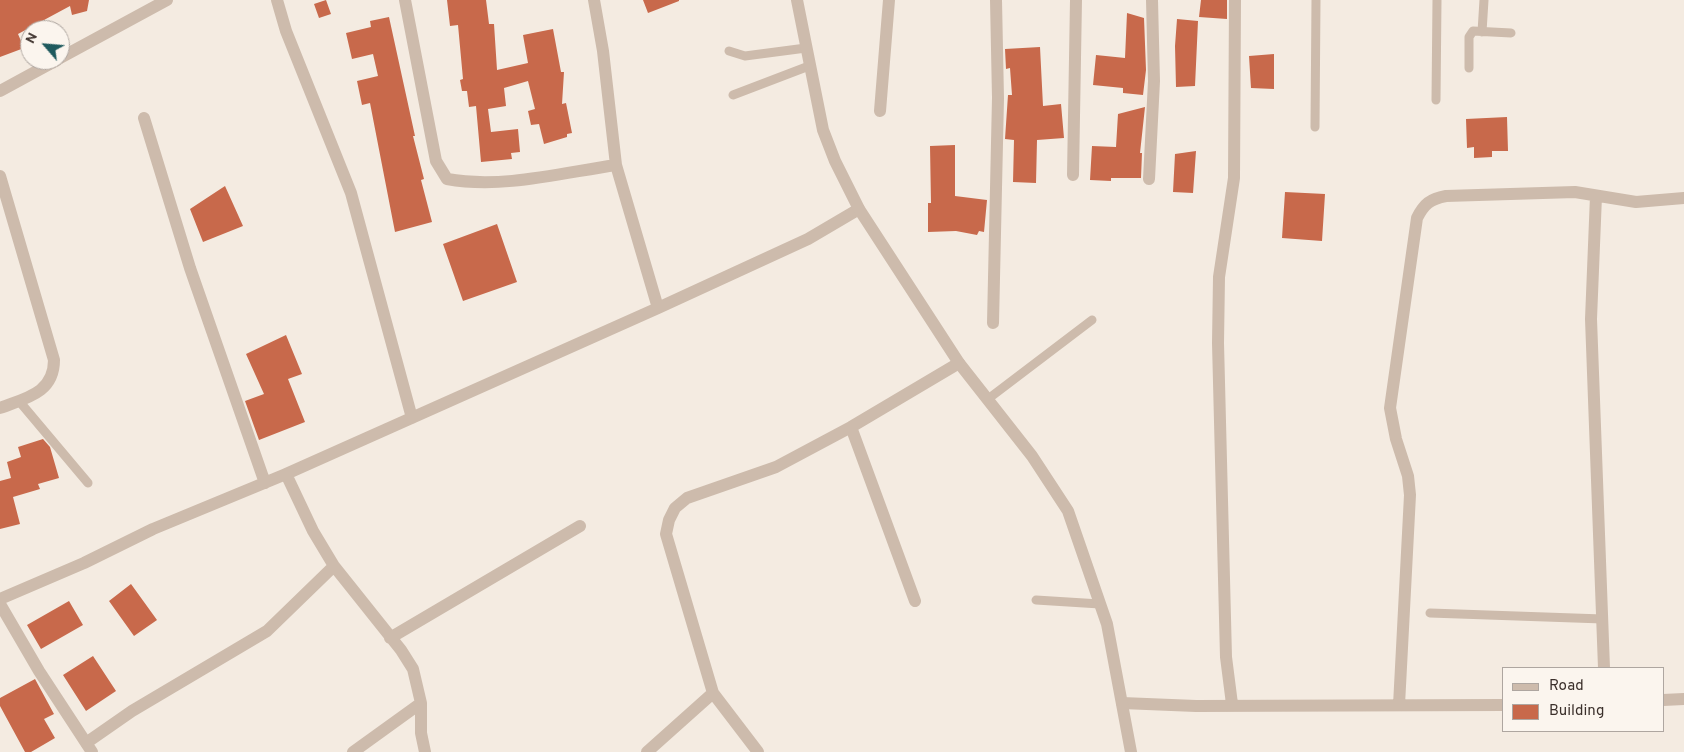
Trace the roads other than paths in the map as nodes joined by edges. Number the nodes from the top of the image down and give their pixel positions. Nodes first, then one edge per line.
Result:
1 (167, 0) edge
2 (277, 0) edge
3 (405, 0) edge
4 (594, 0) edge
5 (797, 0) edge
6 (889, 0) edge
7 (996, 0) edge
8 (1076, 0) edge
9 (1152, 0) edge
10 (1235, 0) edge
11 (1316, 0) edge
12 (1437, 0) edge
13 (1484, 0) edge
14 (1482, 32) junction
15 (1511, 33) dead end
16 (806, 48) junction
17 (729, 51) dead end
18 (70, 53) edge
19 (809, 66) junction
20 (1469, 68) dead end
21 (38, 70) edge
22 (0, 91) edge
23 (733, 95) dead end
24 (1436, 100) dead end
25 (880, 112) dead end
26 (144, 118) dead end
27 (1315, 127) dead end
28 (616, 165) junction
29 (1073, 175) dead end
30 (0, 176) edge
31 (1149, 179) dead end
32 (1596, 196) junction
33 (1684, 198) edge
34 (859, 208) junction
35 (658, 308) junction
36 (1092, 320) dead end
37 (993, 323) dead end
38 (959, 363) junction
39 (988, 399) junction
40 (19, 401) junction
41 (0, 408) edge
42 (412, 418) junction
43 (851, 428) junction
44 (286, 474) junction
45 (88, 483) dead end
46 (265, 483) junction
47 (580, 526) dead end
48 (334, 566) junction
49 (0, 599) edge
50 (1036, 600) dead end
51 (915, 601) dead end
52 (0, 604) edge
53 (1100, 604) junction
54 (1430, 614) dead end
55 (1603, 620) junction
56 (390, 638) junction
57 (1604, 667) edge
58 (713, 693) junction
59 (1684, 699) edge
60 (1664, 700) edge
61 (421, 703) junction
62 (1122, 703) junction
63 (1232, 704) junction
64 (1502, 704) edge
65 (1399, 705) junction
66 (89, 747) edge
67 (353, 752) edge
68 (425, 752) edge
69 (648, 752) edge
70 (758, 752) edge
71 (1131, 752) edge

1 - 18 street
2 - 42 street
3 - 28 street
4 - 28 street
5 - 16 street
6 - 25 street
7 - 37 street
8 - 29 street
9 - 31 street
10 - 63 street
11 - 27 lane
12 - 24 lane
13 - 14 lane
14 - 15 lane
14 - 20 lane
16 - 17 lane
16 - 19 street
19 - 23 lane
19 - 34 street
21 - 22 street
26 - 46 street
28 - 35 street
30 - 40 street
32 - 33 street
32 - 55 street
32 - 65 street
34 - 35 street
34 - 38 street
35 - 42 street
36 - 39 lane
38 - 39 street
38 - 43 street
39 - 53 street
40 - 41 street
40 - 45 lane
42 - 44 street
43 - 51 street
43 - 58 street
44 - 46 street
44 - 48 street
46 - 49 street
47 - 56 street
48 - 56 street
48 - 66 street
50 - 53 lane
52 - 66 street
53 - 62 street
54 - 55 lane
55 - 57 street
56 - 61 street
58 - 69 street
58 - 70 street
59 - 60 street
61 - 67 street
61 - 68 street
62 - 63 street
62 - 71 street
63 - 65 street
64 - 65 street

